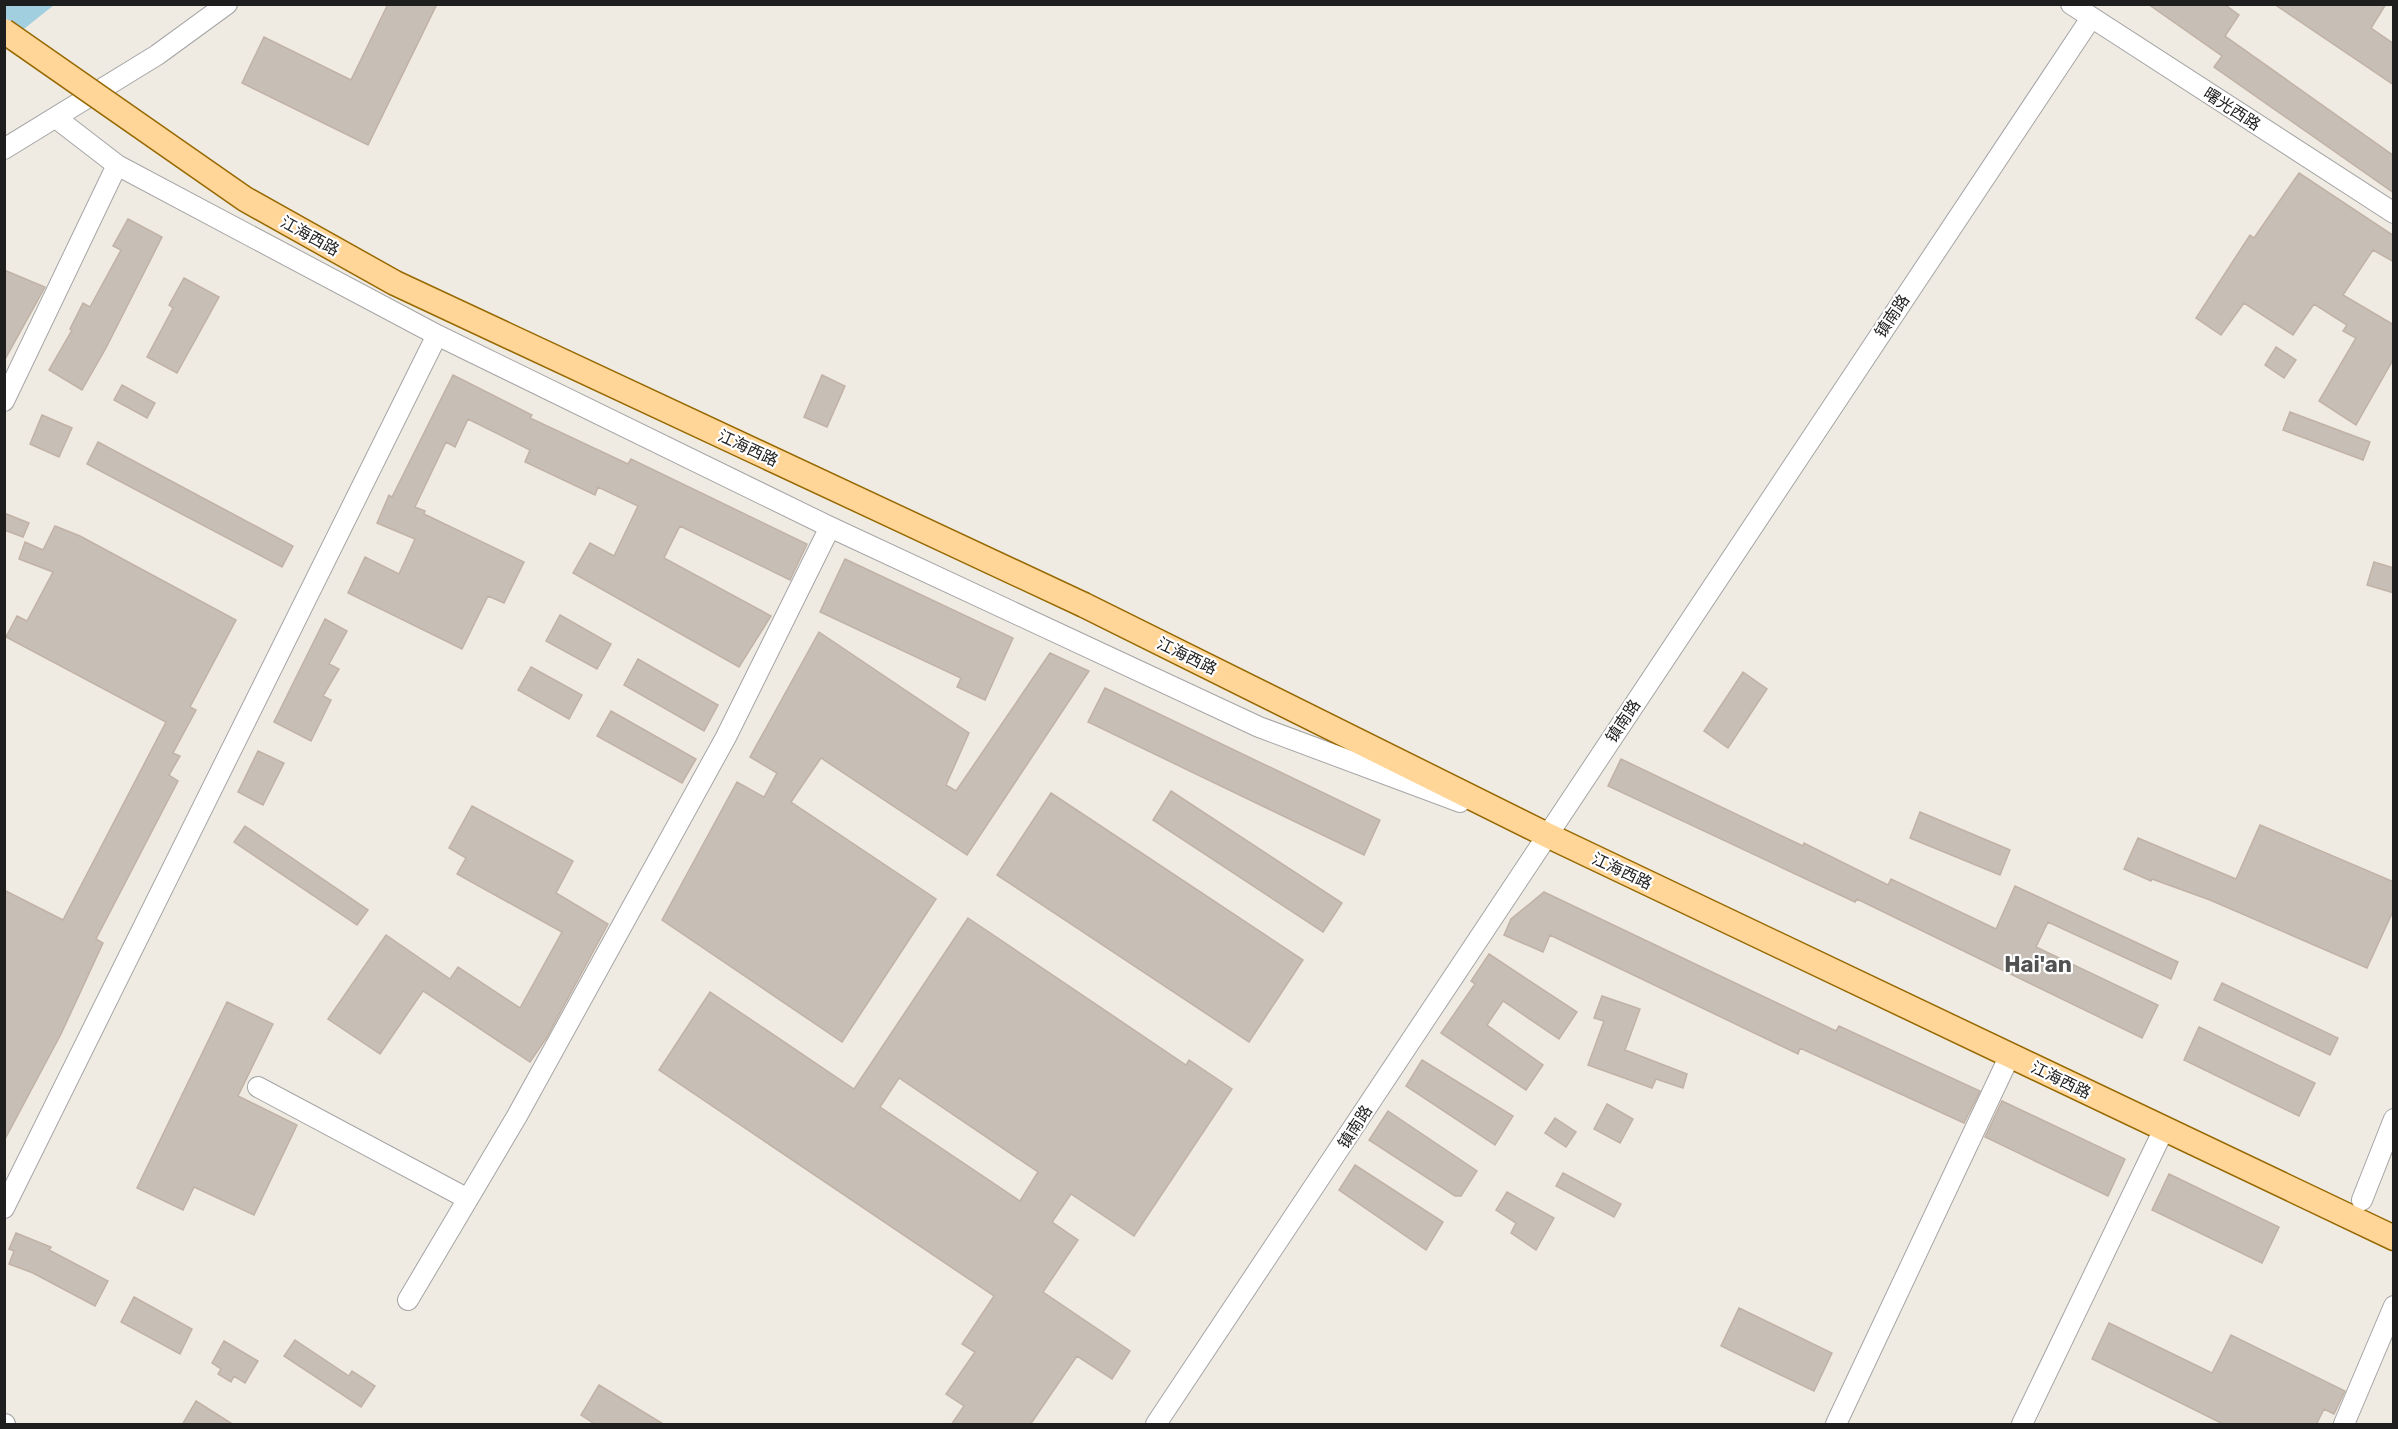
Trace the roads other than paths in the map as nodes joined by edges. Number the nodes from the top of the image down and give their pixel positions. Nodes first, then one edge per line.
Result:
1 (227, 4) edge
2 (2071, 4) edge
3 (2091, 18) junction
4 (4, 31) edge
5 (56, 118) junction
6 (4, 149) edge
7 (117, 165) junction
8 (2394, 213) edge
9 (437, 335) junction
10 (4, 401) edge
11 (830, 527) junction
12 (1547, 835) junction
13 (2010, 1056) junction
14 (258, 1087) dead end
15 (2394, 1119) edge
16 (2164, 1129) junction
17 (468, 1199) junction
18 (2362, 1200) dead end
19 (4, 1208) edge
20 (2394, 1238) edge
21 (408, 1300) dead end
22 (2394, 1306) edge
23 (1156, 1425) edge
24 (1836, 1425) edge
25 (2022, 1425) edge
26 (2344, 1425) edge

1 - 5 street
2 - 3 street, 曙光西路
3 - 8 street, 曙光西路
3 - 12 street, 镇南路
4 - 12 main road, 江海西路, bridge
5 - 6 street
5 - 7 street
7 - 9 street
7 - 10 street
9 - 11 street
9 - 19 street
11 - 12 street
11 - 17 street
12 - 13 main road, 江海西路
12 - 23 street, 镇南路
13 - 16 main road, 江海西路
13 - 24 street
14 - 17 street
15 - 18 street
16 - 20 main road, 江海西路
16 - 25 street
17 - 21 street
22 - 26 street

